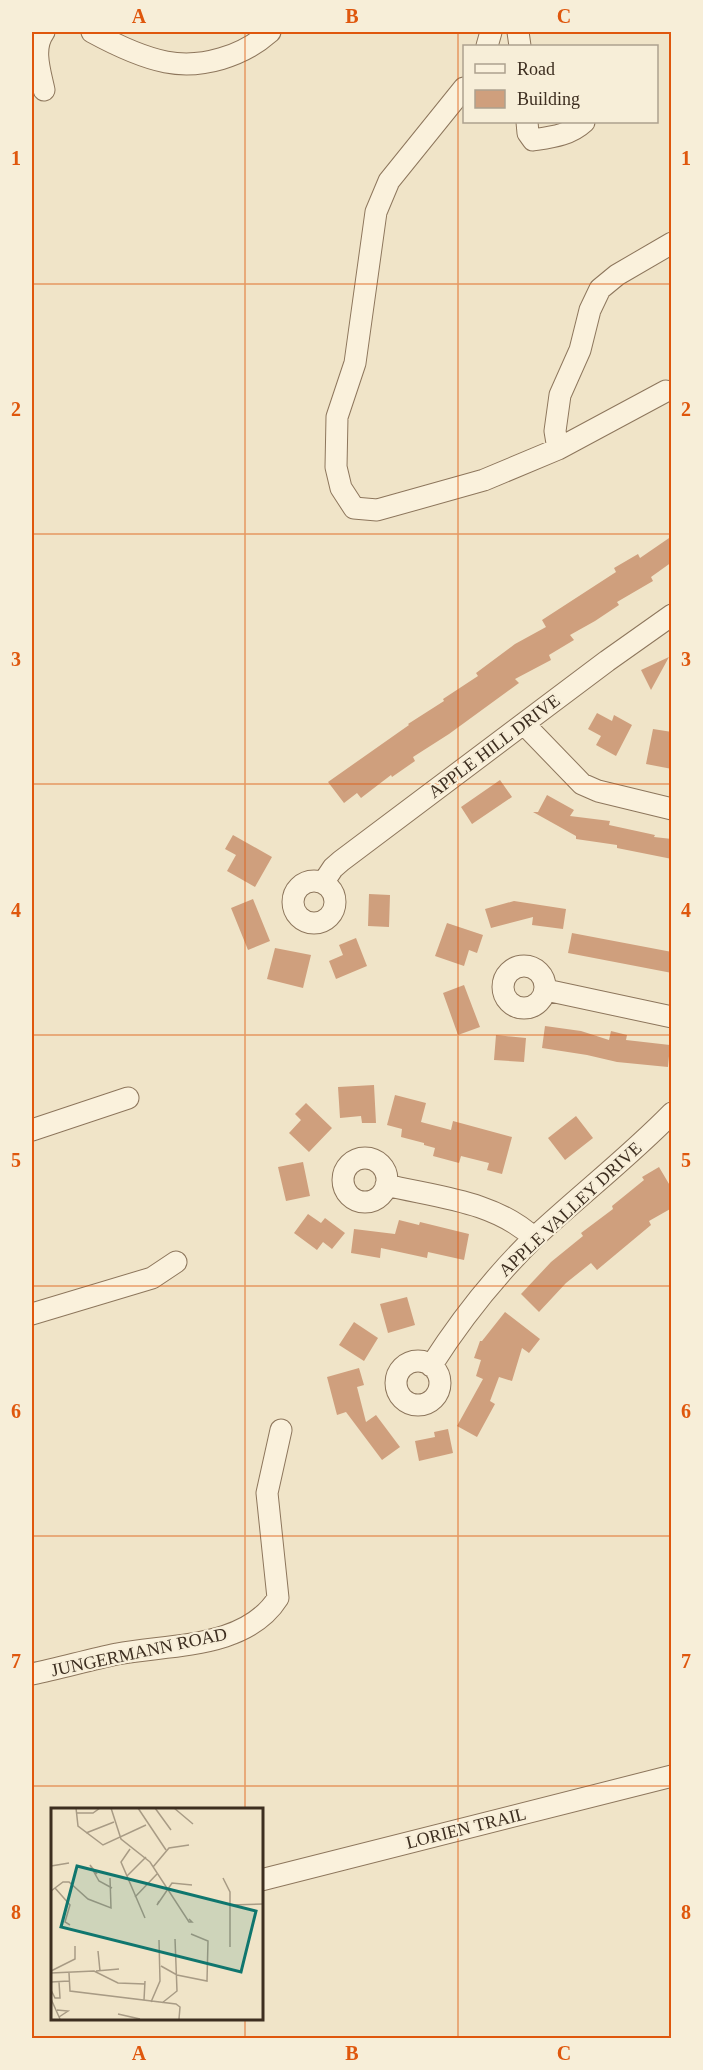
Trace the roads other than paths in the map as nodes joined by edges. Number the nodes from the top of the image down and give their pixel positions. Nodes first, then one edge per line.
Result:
1 (44, 32) edge
2 (92, 32) edge
3 (270, 32) edge
4 (44, 90) dead end
5 (463, 90) edge
6 (527, 123) edge
7 (583, 123) edge
8 (672, 243) edge
9 (666, 391) dead end
10 (558, 449) junction
11 (672, 615) edge
12 (524, 724) junction
13 (672, 809) edge
14 (323, 883) dead end
15 (546, 990) dead end
16 (672, 1017) edge
17 (128, 1098) dead end
18 (672, 1113) edge
19 (32, 1130) edge
20 (386, 1185) dead end
21 (534, 1238) junction
22 (176, 1262) dead end
23 (32, 1314) edge
24 (431, 1366) dead end
25 (281, 1430) dead end
26 (32, 1674) edge
27 (672, 1776) edge
28 (262, 1880) edge

1 - 4 street
2 - 3 street
5 - 10 street
6 - 7 street
8 - 10 street
9 - 10 street
11 - 12 street, APPLE HILL DRIVE
12 - 13 street
12 - 14 street, APPLE HILL DRIVE
15 - 16 street
17 - 19 street
18 - 21 street, APPLE VALLEY DRIVE
20 - 21 street
21 - 24 street, APPLE VALLEY DRIVE
22 - 23 street
25 - 26 street, JUNGERMANN ROAD
27 - 28 street, LORIEN TRAIL

